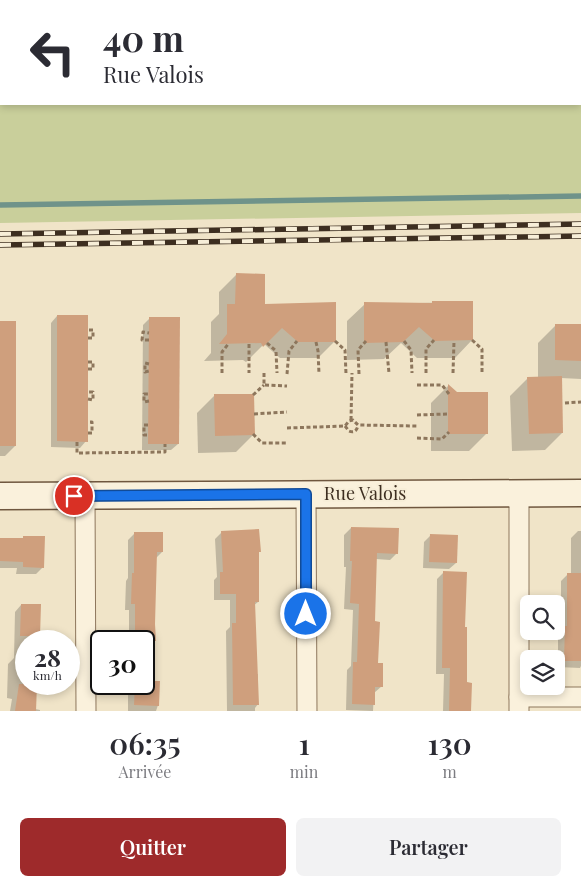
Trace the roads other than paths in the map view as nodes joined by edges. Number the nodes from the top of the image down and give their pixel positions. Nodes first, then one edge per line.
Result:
1 (581, 493) edge
2 (306, 494) junction
3 (518, 494) junction
4 (85, 495) junction
5 (0, 496) edge
6 (581, 697) edge
7 (519, 704) edge
8 (86, 711) edge
9 (307, 711) edge

1 - 3 street, Rue Valois
2 - 3 street, Rue Valois
2 - 4 street, Rue Valois
2 - 9 street
3 - 7 street
4 - 5 street, Rue Valois
4 - 8 street
6 - 7 street

